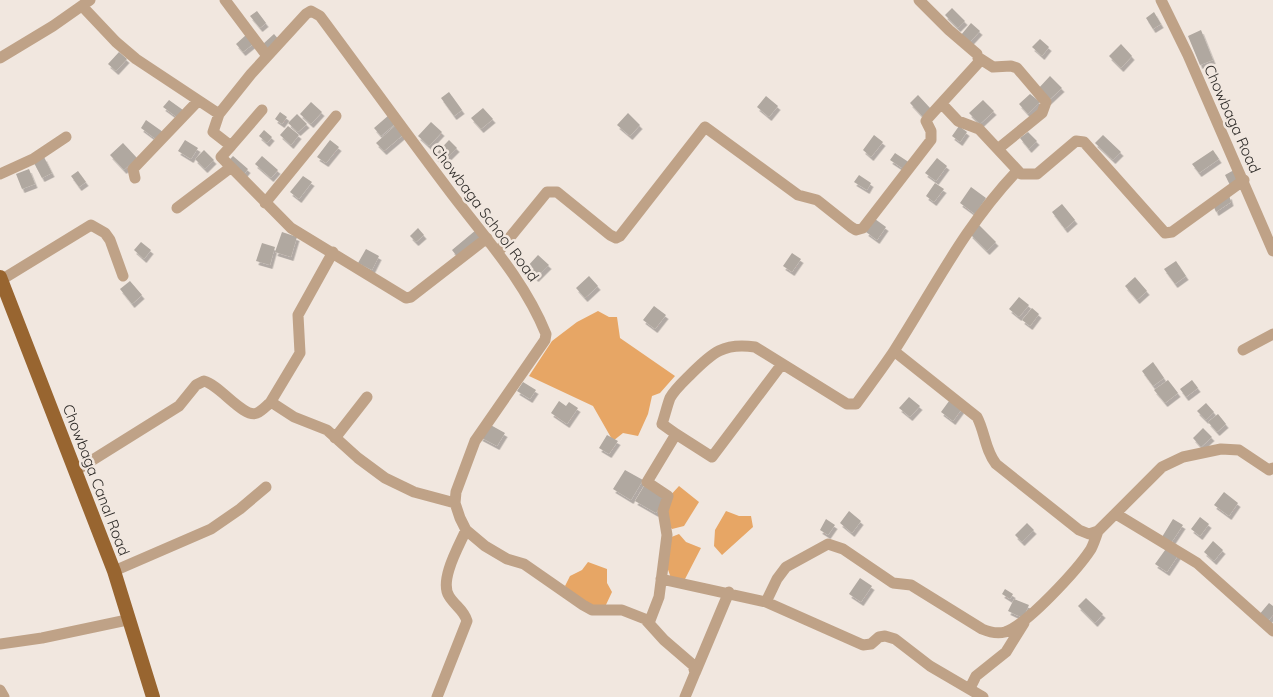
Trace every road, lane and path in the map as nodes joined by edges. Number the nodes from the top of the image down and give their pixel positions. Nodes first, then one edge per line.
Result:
1 (225, 0) edge
2 (919, 0) edge
3 (1161, 0) edge
4 (86, 3) edge
5 (267, 56) junction
6 (0, 58) edge
7 (979, 58) junction
8 (198, 101) junction
9 (942, 104) junction
10 (262, 110) dead end
11 (219, 114) junction
12 (336, 116) dead end
13 (66, 137) dead end
14 (231, 146) junction
15 (998, 148) junction
16 (230, 168) junction
17 (1017, 172) junction
18 (0, 174) edge
19 (135, 178) dead end
20 (1244, 180) junction
21 (265, 203) junction
22 (177, 208) dead end
23 (487, 238) junction
24 (1273, 251) edge
25 (333, 252) junction
26 (498, 252) junction
27 (123, 276) dead end
28 (0, 278) edge
29 (1273, 334) edge
30 (1243, 350) dead end
31 (894, 351) junction
32 (782, 364) junction
33 (367, 397) dead end
34 (270, 403) junction
35 (676, 434) junction
36 (336, 438) junction
37 (1273, 468) edge
38 (74, 471) junction
39 (266, 487) dead end
40 (455, 503) junction
41 (1116, 514) junction
42 (466, 530) junction
43 (1098, 531) junction
44 (114, 571) junction
45 (661, 579) junction
46 (729, 592) junction
47 (766, 602) junction
48 (1027, 617) junction
49 (127, 620) junction
50 (649, 624) junction
51 (1273, 631) edge
52 (0, 644) edge
53 (695, 673) junction
54 (970, 688) junction
55 (0, 690) edge
56 (4, 697) edge
57 (153, 697) edge
58 (437, 697) edge
59 (685, 697) edge
60 (983, 697) edge

1 - 5 street
2 - 7 street
3 - 20 street, Chowbaga Road
4 - 6 street
4 - 8 street
5 - 11 street, Chowbaga School Road
5 - 23 street, Chowbaga School Road
7 - 9 street
7 - 15 street
8 - 11 street
8 - 19 street
9 - 15 street
9 - 26 street
10 - 14 street
11 - 14 street
12 - 21 street
13 - 18 street
14 - 16 street
15 - 17 street
16 - 21 street
16 - 22 street
17 - 20 street
17 - 31 street
20 - 24 street, Chowbaga Road
21 - 25 street
23 - 25 street
23 - 26 street, Chowbaga School Road
25 - 34 street
26 - 40 street, Chowbaga School Road
27 - 28 street
28 - 38 main road, Chowbaga Canal Road
29 - 30 street
31 - 32 street
31 - 43 street
32 - 35 street
32 - 35 street
33 - 36 street
34 - 36 street
34 - 38 street
35 - 45 street
36 - 40 street
37 - 41 street
38 - 44 main road, Chowbaga Canal Road
39 - 44 street
40 - 42 street
41 - 43 street
41 - 51 street
42 - 50 street
42 - 58 street
43 - 48 street
44 - 49 main road, Chowbaga Canal Road
45 - 46 street
45 - 50 street
46 - 47 street
46 - 53 street
47 - 48 street
47 - 54 street
48 - 54 street
49 - 52 street
49 - 57 main road, Chowbaga Canal Road
50 - 53 street
53 - 59 street
54 - 60 street
55 - 56 street

